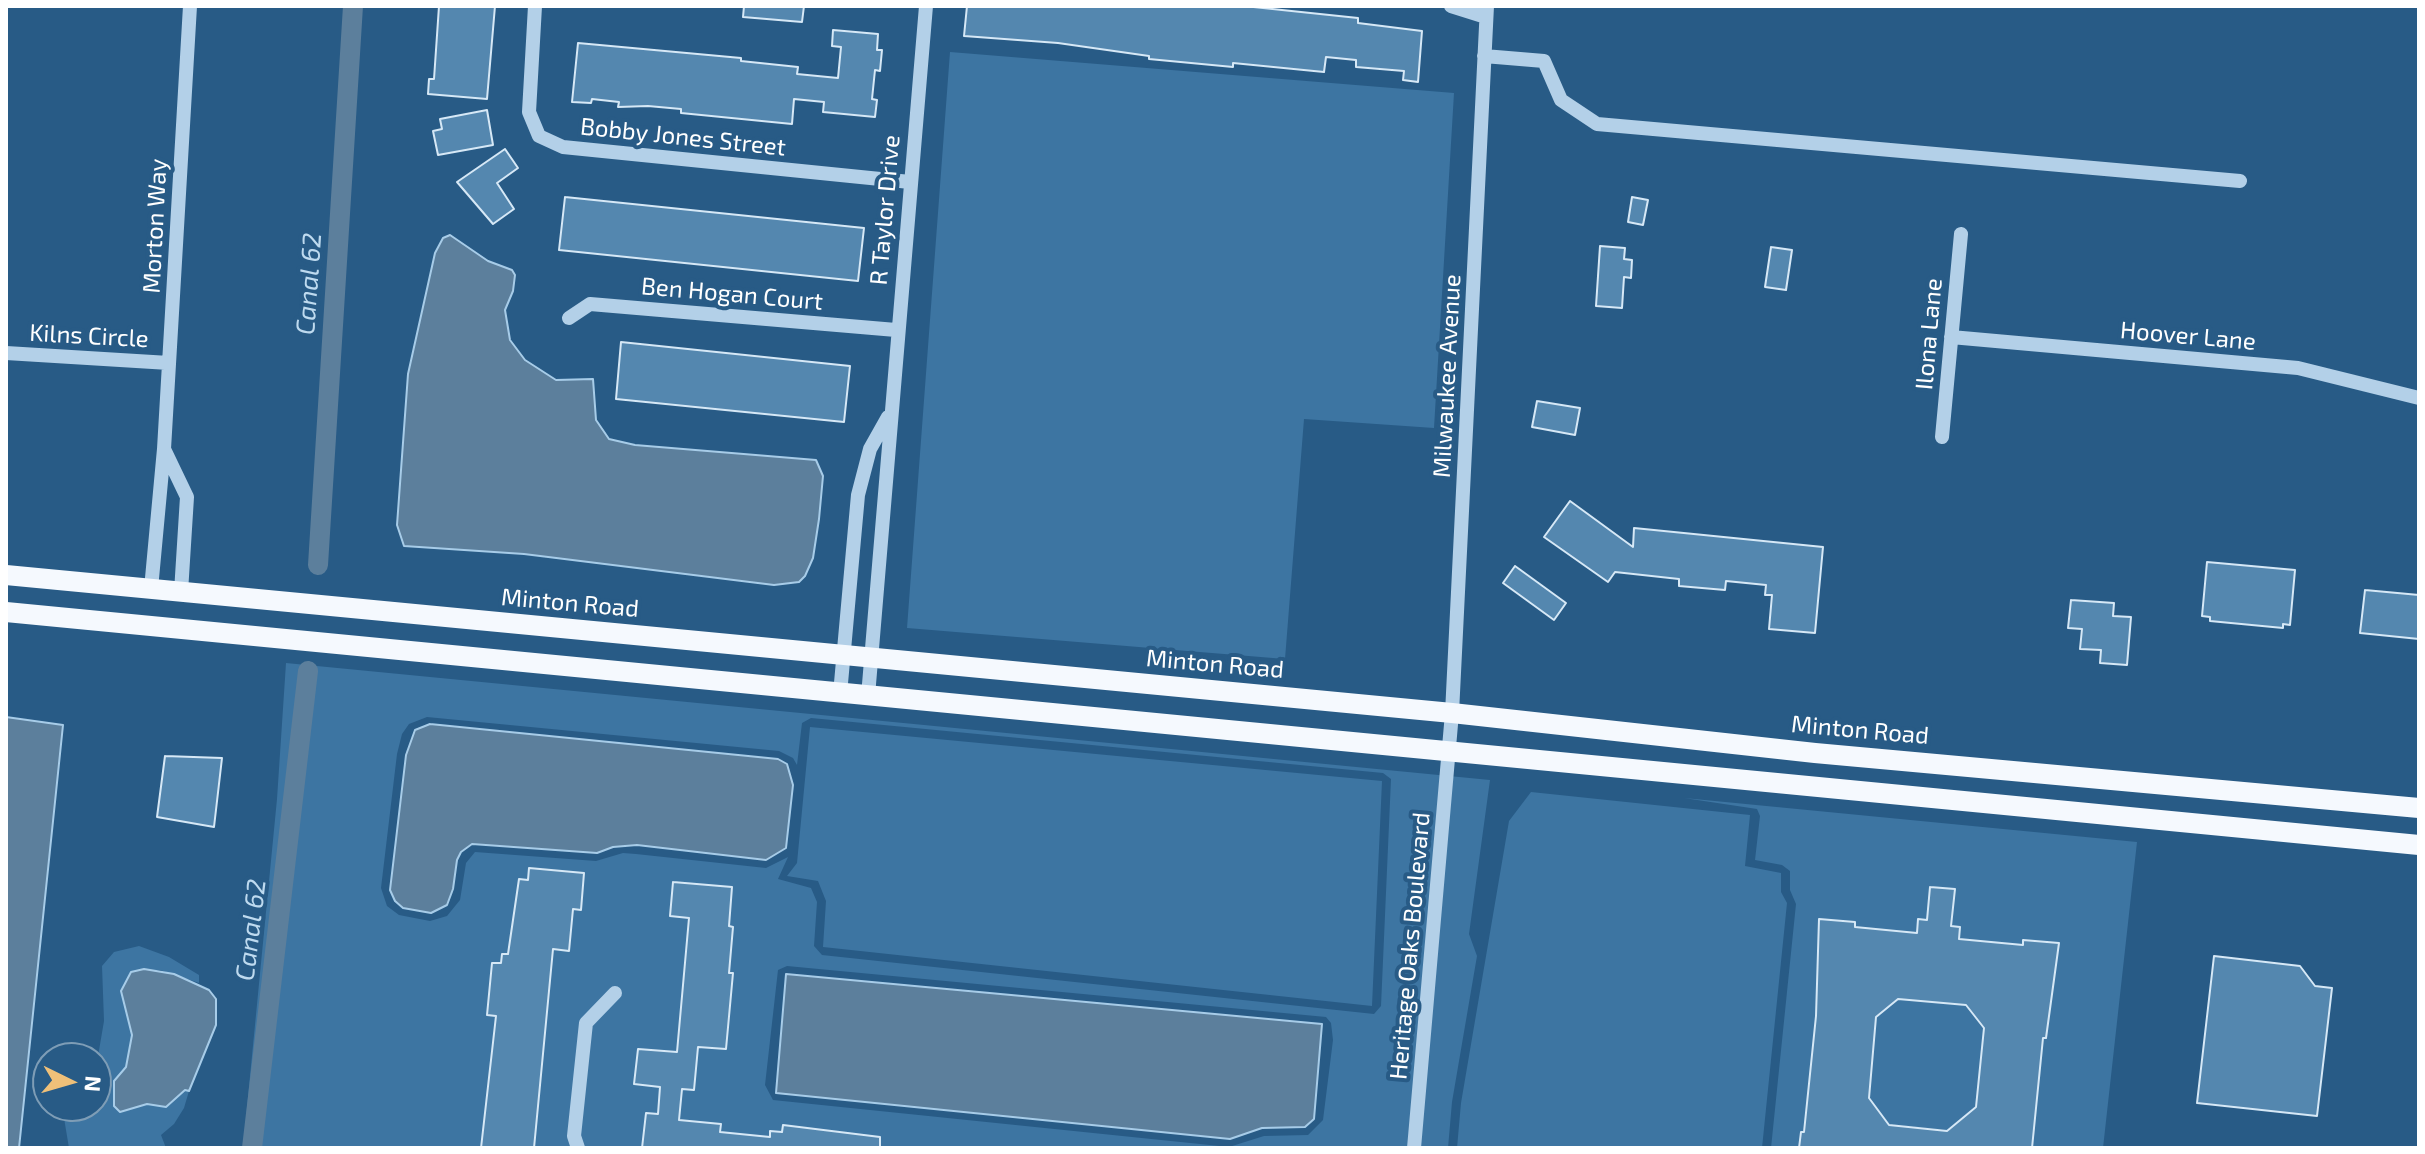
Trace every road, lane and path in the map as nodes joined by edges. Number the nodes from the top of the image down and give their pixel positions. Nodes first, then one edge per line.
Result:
1 (190, 6) edge
2 (535, 6) edge
3 (926, 6) edge
4 (1451, 6) edge
5 (1486, 11) edge
6 (1484, 56) junction
7 (2240, 181) dead end
8 (910, 182) junction
9 (1961, 234) dead end
10 (569, 318) dead end
11 (896, 330) junction
12 (1951, 337) junction
13 (6, 353) edge
14 (169, 363) junction
15 (2419, 398) edge
16 (888, 417) junction
17 (1942, 437) dead end
18 (164, 449) junction
19 (861, 484) junction
20 (887, 488) junction
21 (852, 558) junction
22 (881, 561) junction
23 (6, 575) edge
24 (151, 589) junction
25 (181, 592) junction
26 (6, 612) edge
27 (843, 655) junction
28 (872, 658) junction
29 (840, 694) junction
30 (868, 696) junction
31 (1452, 713) junction
32 (1449, 749) junction
33 (2419, 808) edge
34 (2419, 845) edge
35 (615, 993) dead end
36 (578, 1148) edge
37 (1414, 1148) edge

1 - 14 street, Morton Way
2 - 8 street, Bobby Jones Street
3 - 8 street, R Taylor Drive
4 - 5 street
5 - 6 street, Milwaukee Avenue
6 - 7 street
6 - 31 street, Milwaukee Avenue
8 - 11 street, R Taylor Drive
9 - 12 street, Ilona Lane
10 - 11 street, Ben Hogan Court
11 - 16 street, R Taylor Drive
12 - 15 street, Hoover Lane
12 - 17 street, Ilona Lane
13 - 14 street, Kilns Circle
14 - 18 street, Morton Way
16 - 19 street, R Taylor Drive
16 - 20 street, R Taylor Drive
18 - 24 street, Morton Way
18 - 25 street, Morton Way
19 - 20 street
19 - 21 street, R Taylor Drive
20 - 22 street, R Taylor Drive
21 - 22 street
21 - 27 street, R Taylor Drive
22 - 28 street, R Taylor Drive
23 - 24 main road, Minton Road
24 - 25 main road, Minton Road
25 - 27 main road, Minton Road
26 - 29 main road
27 - 28 main road, Minton Road
27 - 29 street, R Taylor Drive
28 - 30 street, R Taylor Drive
28 - 31 main road, Minton Road
29 - 30 main road
30 - 32 main road
31 - 32 street, Milwaukee Avenue
31 - 33 main road, Minton Road
32 - 34 main road
32 - 37 street, Heritage Oaks Boulevard
35 - 36 street

